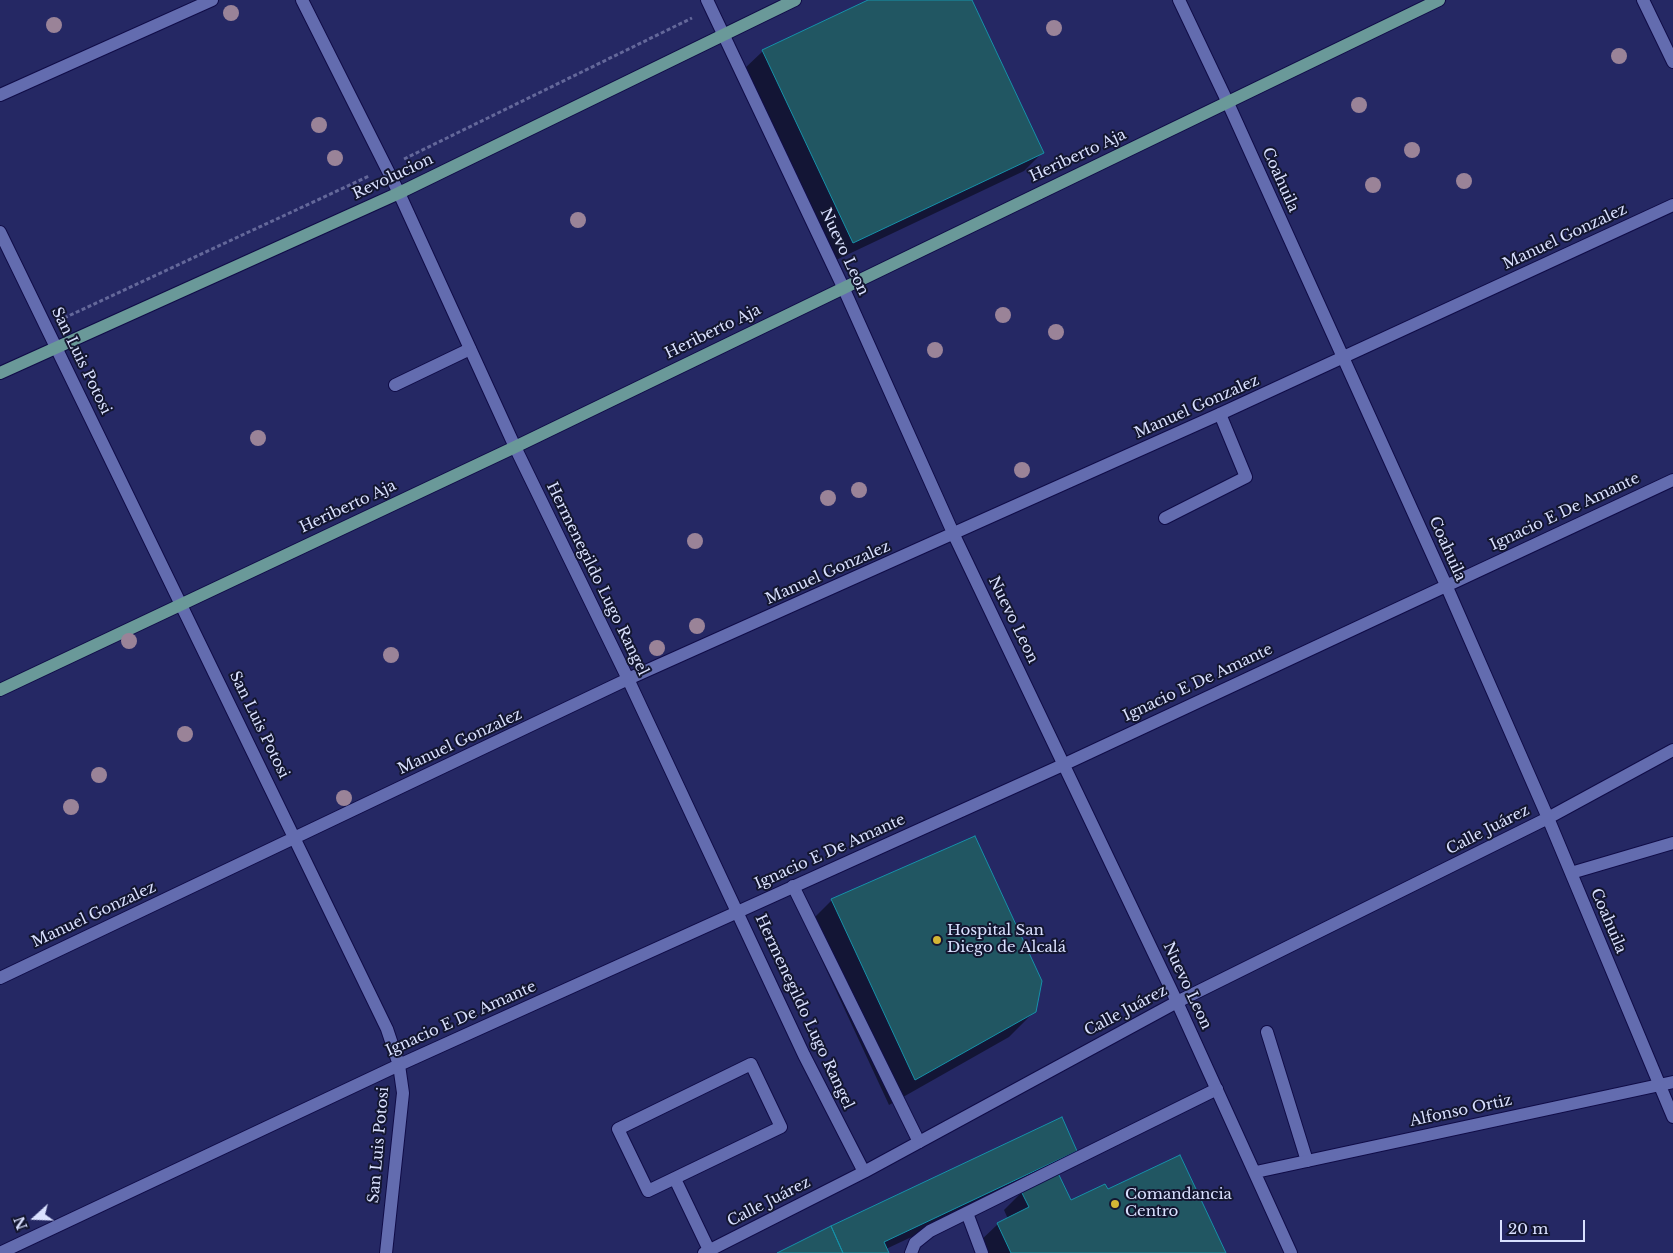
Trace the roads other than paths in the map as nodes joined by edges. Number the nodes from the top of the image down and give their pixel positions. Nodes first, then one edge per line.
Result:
1 (212, 0) edge
2 (302, 0) edge
3 (707, 0) edge
4 (795, 0) edge
5 (1179, 0) edge
6 (1439, 0) edge
7 (1643, 0) edge
8 (723, 34) junction
9 (1673, 62) edge
10 (0, 95) edge
11 (1228, 103) junction
12 (399, 193) junction
13 (1673, 205) edge
14 (0, 232) edge
15 (843, 288) junction
16 (55, 346) junction
17 (470, 349) junction
18 (1342, 358) junction
19 (0, 373) edge
20 (395, 385) dead end
21 (1220, 414) junction
22 (515, 447) junction
23 (1673, 480) edge
24 (1165, 518) dead end
25 (954, 535) junction
26 (1446, 585) junction
27 (182, 603) junction
28 (628, 679) junction
29 (0, 690) edge
30 (1673, 750) edge
31 (1065, 764) junction
32 (1548, 818) junction
33 (295, 838) junction
34 (1673, 843) edge
35 (1570, 873) junction
36 (793, 886) junction
37 (738, 911) junction
38 (0, 978) edge
39 (1177, 1002) junction
40 (1267, 1032) dead end
41 (399, 1065) junction
42 (1673, 1082) edge
43 (1660, 1085) junction
44 (1218, 1089) junction
45 (1673, 1116) edge
46 (919, 1142) junction
47 (1306, 1161) junction
48 (864, 1172) junction
49 (1256, 1172) junction
50 (674, 1179) junction
51 (967, 1213) junction
52 (707, 1252) edge
53 (0, 1253) edge
54 (386, 1253) edge
55 (911, 1253) edge
56 (982, 1253) edge
57 (1292, 1253) edge

1 - 10 street
2 - 12 street, Hermenegildo Lugo Rangel
3 - 8 street, Nuevo Leon
4 - 8 main road, Revolucion
5 - 11 street, Coahuila
6 - 11 main road, Heriberto Aja
7 - 9 street
8 - 12 main road, Revolucion
8 - 15 street, Nuevo Leon
11 - 15 main road, Heriberto Aja
11 - 18 street, Coahuila
12 - 16 main road, Revolucion
12 - 17 street, Hermenegildo Lugo Rangel
13 - 18 street, Manuel Gonzalez
14 - 16 street, San Luis Potosi
15 - 22 main road, Heriberto Aja
15 - 25 street, Nuevo Leon
16 - 19 main road, Revolucion
16 - 27 street, San Luis Potosi
17 - 20 street
17 - 22 street, Hermenegildo Lugo Rangel
18 - 21 street, Manuel Gonzalez
18 - 26 street, Coahuila
21 - 24 street
21 - 25 street, Manuel Gonzalez
22 - 27 main road, Heriberto Aja
22 - 28 street, Hermenegildo Lugo Rangel
23 - 26 street, Ignacio E De Amante
25 - 28 street, Manuel Gonzalez
25 - 31 street, Nuevo Leon
26 - 31 street, Ignacio E De Amante
26 - 32 street, Coahuila
27 - 29 main road, Heriberto Aja
27 - 33 street, San Luis Potosi
28 - 33 street, Manuel Gonzalez
28 - 37 street, Hermenegildo Lugo Rangel
30 - 32 street, Calle Juárez
31 - 36 street, Ignacio E De Amante
31 - 39 street, Nuevo Leon
32 - 35 street, Coahuila
32 - 39 street, Calle Juárez
33 - 38 street, Manuel Gonzalez
33 - 41 street, San Luis Potosi
34 - 35 street
35 - 43 street, Coahuila
36 - 37 street, Ignacio E De Amante
36 - 46 street
37 - 41 street, Ignacio E De Amante
37 - 48 street, Hermenegildo Lugo Rangel
39 - 44 street, Nuevo Leon
39 - 46 street, Calle Juárez
40 - 47 street
41 - 53 street, Ignacio E De Amante
41 - 54 street, San Luis Potosi
42 - 43 street, Alfonso Ortiz
43 - 45 street, Coahuila
43 - 47 street, Alfonso Ortiz
44 - 49 street, Nuevo Leon
44 - 51 street
46 - 48 street, Calle Juárez
47 - 49 street, Alfonso Ortiz
48 - 52 street, Calle Juárez
49 - 57 street, Nuevo Leon
50 - 50 street
50 - 52 street
51 - 55 street
51 - 56 street

